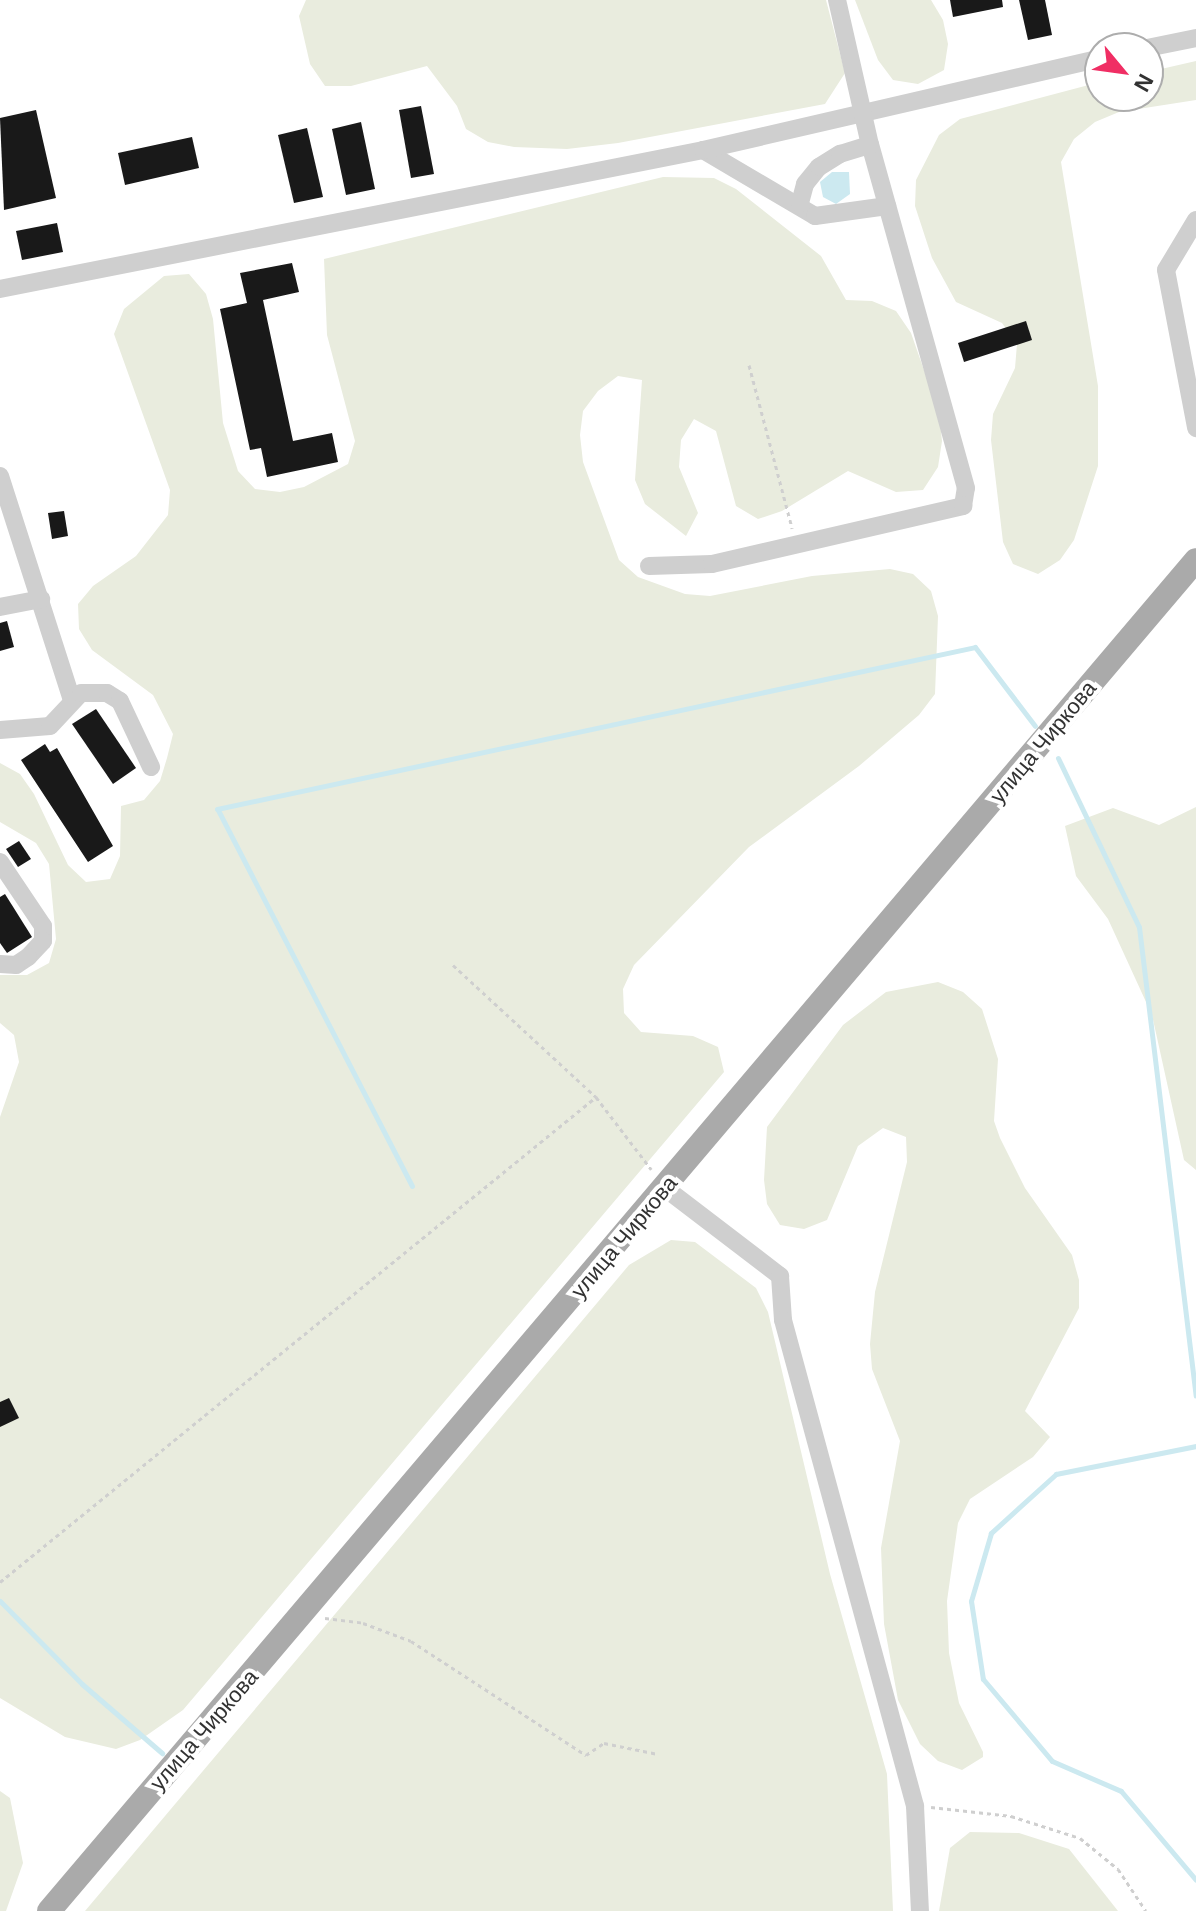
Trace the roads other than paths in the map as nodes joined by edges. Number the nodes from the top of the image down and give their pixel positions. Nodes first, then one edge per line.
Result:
1 (837, 0) edge
2 (1196, 38) edge
3 (1164, 45) edge
4 (1084, 61) edge
5 (862, 110) junction
6 (870, 145) junction
7 (703, 150) junction
8 (800, 203) junction
9 (887, 206) junction
10 (1196, 220) edge
11 (0, 289) edge
12 (1196, 428) edge
13 (0, 476) edge
14 (1196, 560) edge
15 (649, 566) dead end
16 (41, 599) junction
17 (0, 607) edge
18 (72, 700) junction
19 (0, 730) edge
20 (151, 767) dead end
21 (0, 862) edge
22 (0, 964) edge
23 (665, 1188) junction
24 (49, 1911) edge
25 (920, 1911) edge

1 - 5 street
2 - 3 street
4 - 5 street
5 - 6 street
5 - 7 street
6 - 8 street
6 - 9 street
7 - 8 street
7 - 11 street
8 - 9 street
9 - 15 street
10 - 12 street
13 - 16 street
14 - 23 main road, улица Чиркова
16 - 17 street
16 - 18 street
18 - 19 street
18 - 20 street
21 - 22 street
23 - 24 main road, улица Чиркова
23 - 25 street

